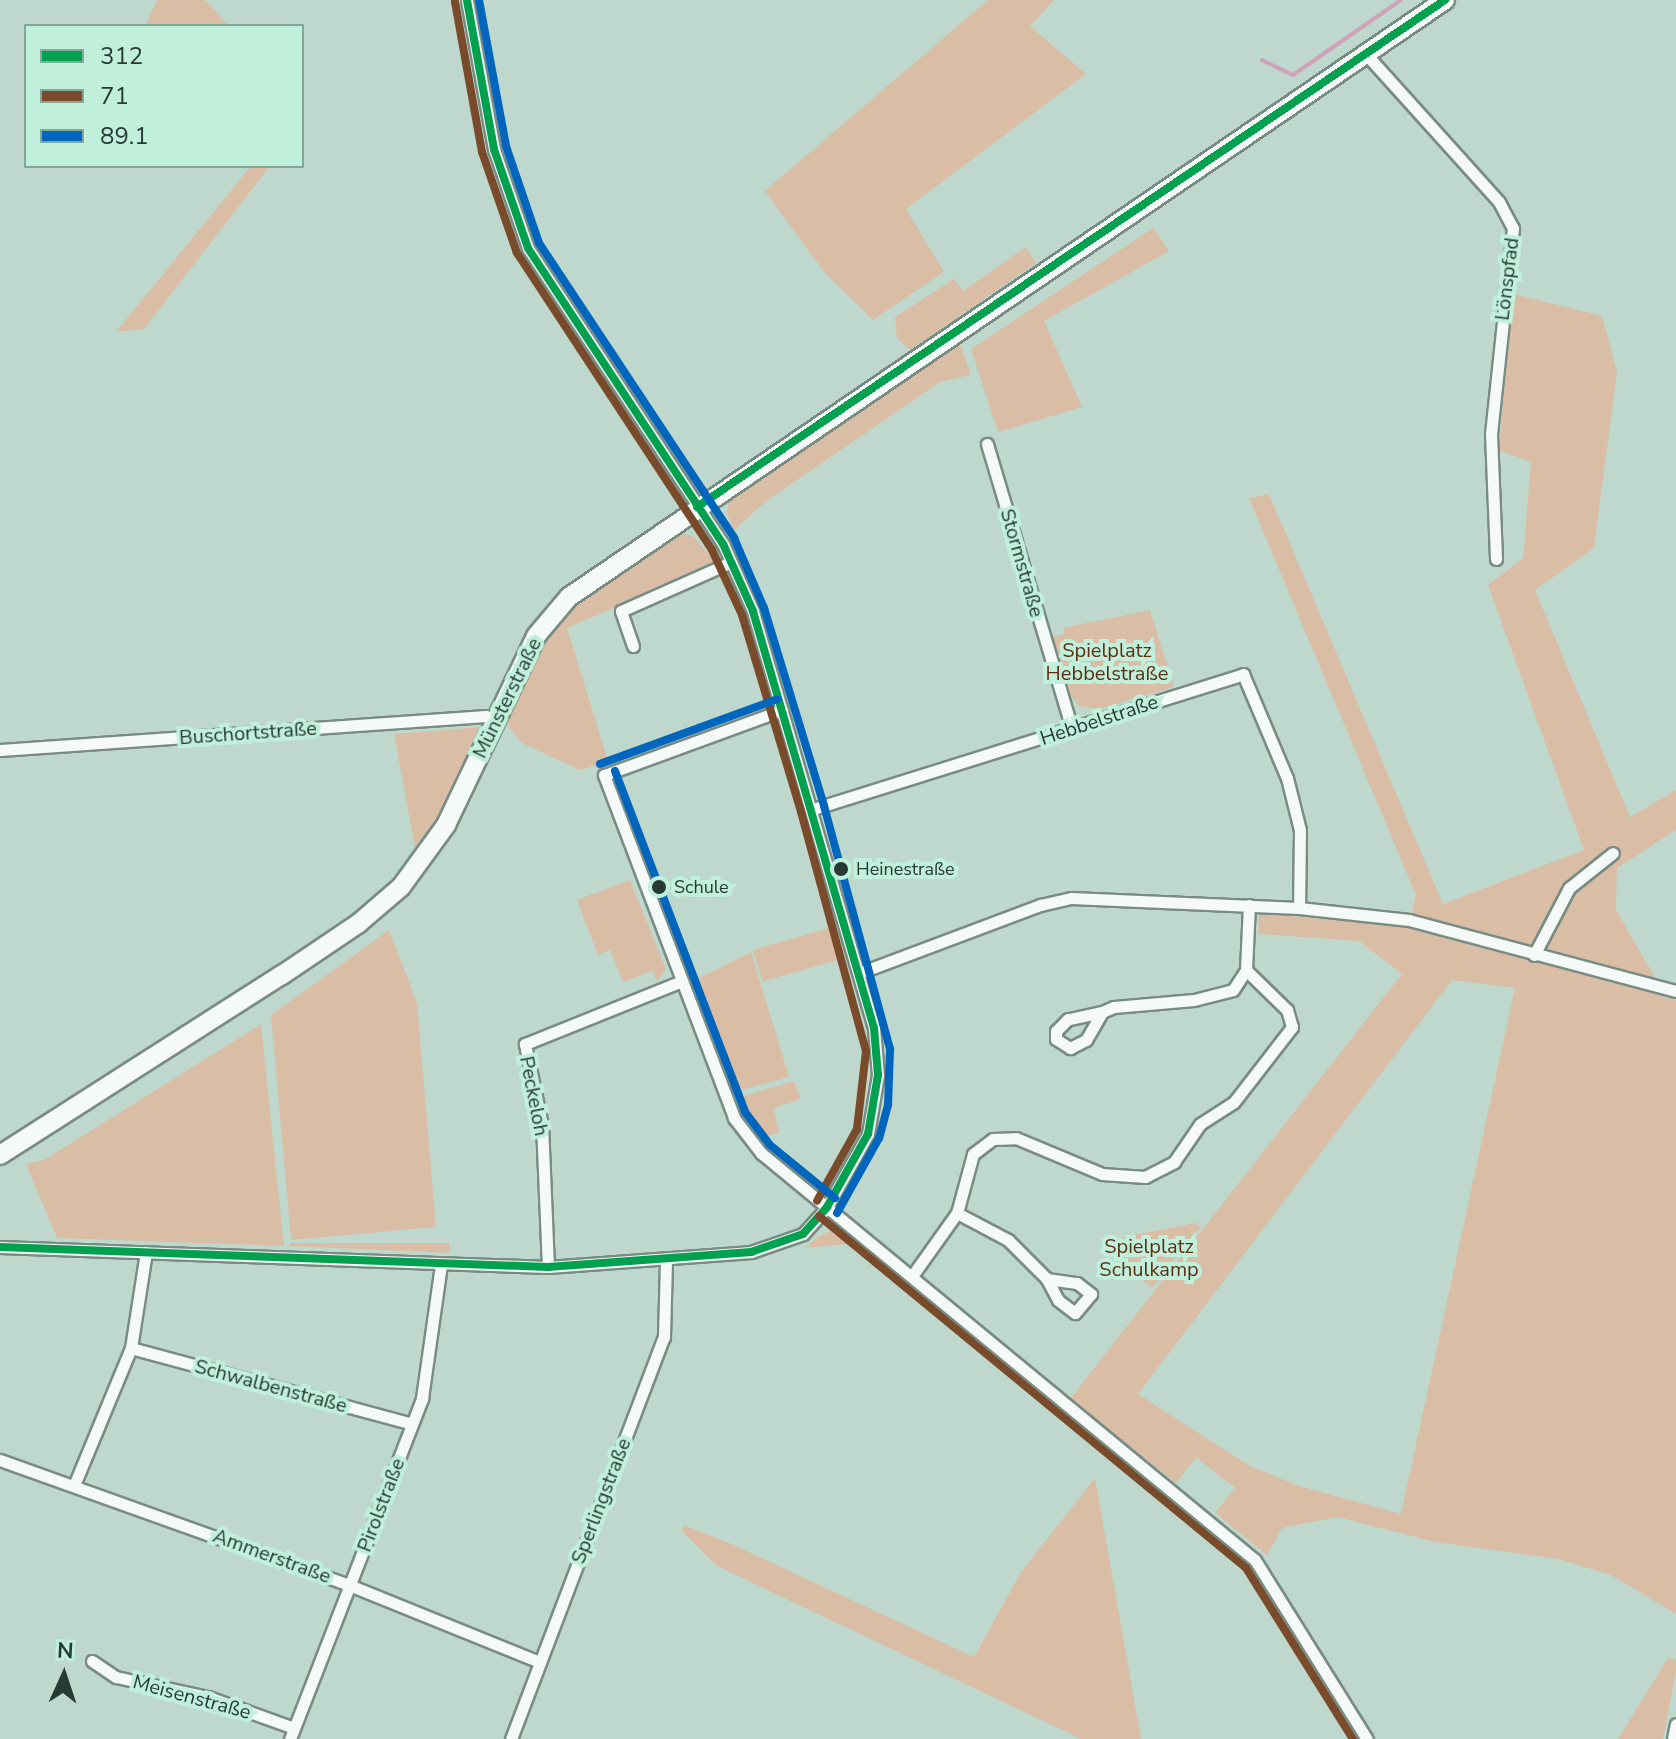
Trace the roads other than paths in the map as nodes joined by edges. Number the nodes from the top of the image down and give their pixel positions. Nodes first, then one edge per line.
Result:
1 (467, 0) edge
2 (1445, 0) edge
3 (1365, 53) junction
4 (987, 444) dead end
5 (697, 507) junction
6 (1496, 559) dead end
7 (731, 562) junction
8 (633, 646) dead end
9 (782, 710) junction
10 (495, 722) junction
11 (1072, 729) junction
12 (0, 750) edge
13 (813, 809) junction
14 (1613, 853) dead end
15 (1249, 905) junction
16 (1299, 908) junction
17 (1534, 955) junction
18 (1246, 970) junction
19 (859, 973) junction
20 (679, 982) junction
21 (1676, 991) edge
22 (1102, 1012) dead end
23 (0, 1155) edge
24 (827, 1207) junction
25 (957, 1213) junction
26 (0, 1247) edge
27 (146, 1252) junction
28 (666, 1259) junction
29 (441, 1264) junction
30 (548, 1267) junction
31 (912, 1276) junction
32 (1047, 1279) dead end
33 (131, 1348) junction
34 (412, 1424) junction
35 (0, 1460) edge
36 (75, 1483) junction
37 (349, 1585) junction
38 (92, 1661) dead end
39 (540, 1662) junction
40 (1676, 1724) edge
41 (292, 1733) edge
42 (511, 1739) edge
43 (1367, 1739) edge
44 (1673, 1739) edge

1 - 5 street
2 - 3 main road, Münsterstraße
3 - 5 main road, Münsterstraße
3 - 6 street, Lönspfad
4 - 11 street, Stormstraße
5 - 7 street
5 - 10 main road, Münsterstraße
7 - 8 street
7 - 9 street
9 - 13 street
9 - 20 street
10 - 12 street, Buschortstraße
10 - 23 main road, Münsterstraße
11 - 13 street, Hebbelstraße
11 - 16 street, Hebbelstraße
13 - 19 street
14 - 17 street
15 - 16 street
15 - 18 street
15 - 19 street
16 - 17 street
17 - 21 street
18 - 22 street
18 - 25 street
19 - 24 street
20 - 24 street
20 - 30 street, Peckeloh
24 - 28 street
24 - 31 street
25 - 31 street
25 - 32 street
26 - 27 street
27 - 29 street
27 - 33 street
28 - 30 street
28 - 39 street, Sperlingstraße
29 - 30 street
29 - 34 street, Pirolstraße
31 - 43 street
33 - 34 street, Schwalbenstraße
33 - 36 street
34 - 37 street, Pirolstraße
35 - 36 street, Ammerstraße
36 - 37 street, Ammerstraße
37 - 39 street, Ammerstraße
37 - 41 street, Pirolstraße
38 - 41 street, Meisenstraße
39 - 42 street, Sperlingstraße
40 - 44 street

